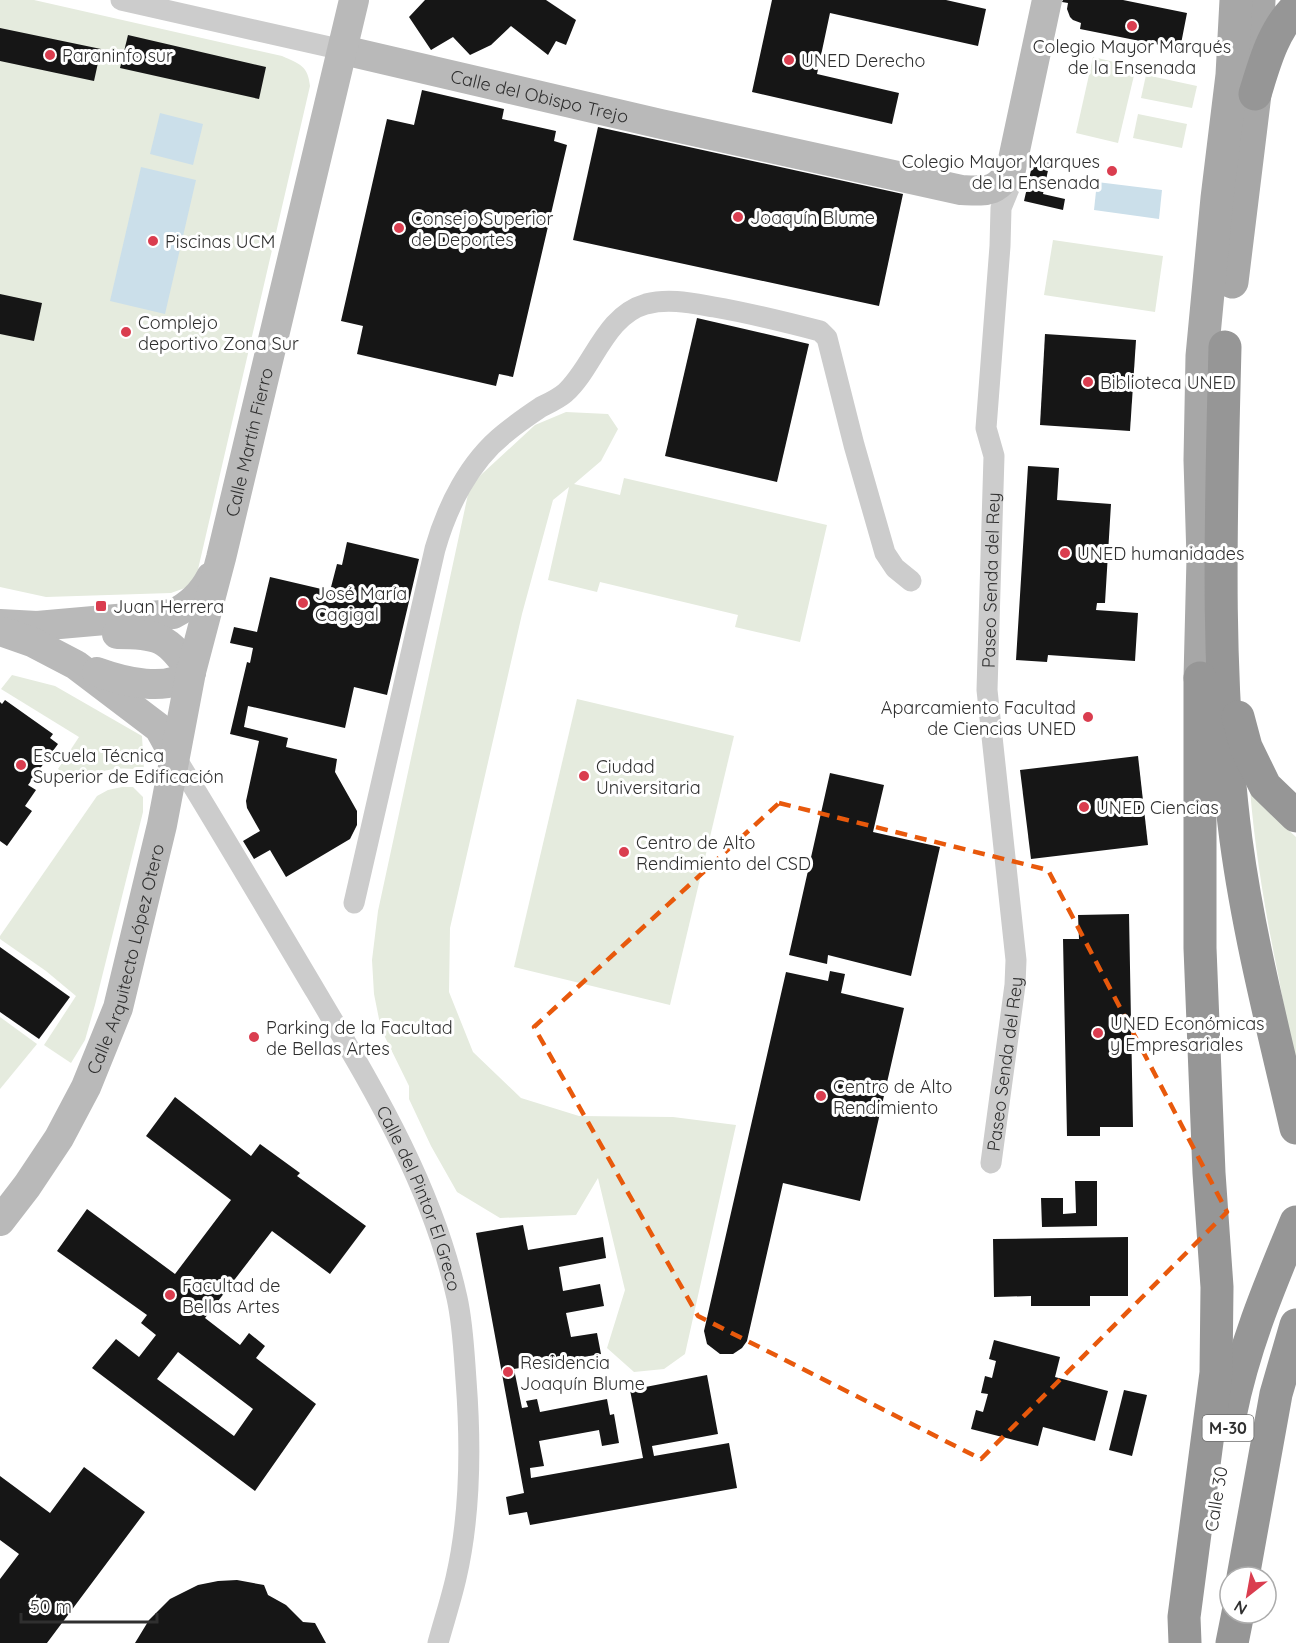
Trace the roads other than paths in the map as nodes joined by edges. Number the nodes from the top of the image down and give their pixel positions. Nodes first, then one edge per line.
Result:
1 (121, 0) edge
2 (354, 0) edge
3 (1047, 0) edge
4 (1236, 0) edge
5 (1260, 0) edge
6 (1296, 8) edge
7 (343, 50) junction
8 (1255, 94) junction
9 (1011, 169) junction
10 (961, 190) junction
11 (1000, 221) junction
12 (1225, 347) joint
13 (221, 558) junction
14 (911, 581) dead end
15 (1222, 584) junction
16 (0, 624) edge
17 (37, 626) junction
18 (0, 631) edge
19 (76, 665) junction
20 (191, 672) junction
21 (1200, 678) joint
22 (174, 755) junction
23 (201, 800) junction
24 (165, 805) junction
25 (1296, 816) edge
26 (354, 903) dead end
27 (1296, 1128) edge
28 (991, 1163) dead end
29 (0, 1221) edge
30 (1296, 1222) edge
31 (1296, 1325) edge
32 (1245, 1565) edge
33 (1236, 1625) edge
34 (438, 1643) edge
35 (1185, 1643) edge
36 (1194, 1643) edge
37 (1232, 1643) edge

1 - 7 street, Calle del Obispo Trejo
2 - 7 street, Calle Martín Fierro
3 - 9 street, Paseo Senda del Rey
4 - 21 main road
5 - 8 main road
6 - 8 highway
7 - 10 street, Calle del Obispo Trejo
7 - 13 street, Calle Martín Fierro
8 - 12 main road
9 - 10 street, Calle del Obispo Trejo
9 - 11 street, Paseo Senda del Rey
10 - 11 street, Calle del Obispo Trejo
11 - 28 street, Paseo Senda del Rey
12 - 15 highway
13 - 17 street
13 - 20 street, Calle Martín Fierro
14 - 26 street
15 - 25 highway
15 - 27 highway
16 - 17 street
17 - 20 street
18 - 19 street
19 - 20 street
19 - 22 street
20 - 22 street, Calle Arquitecto López Otero
21 - 35 highway
22 - 23 street, Calle del Pintor El Greco
22 - 24 street, Calle Arquitecto López Otero
23 - 24 street
23 - 34 street, Calle del Pintor El Greco
24 - 29 street, Calle Arquitecto López Otero
30 - 36 highway, Calle 30 / M-30
31 - 32 highway, M-30
33 - 37 highway

